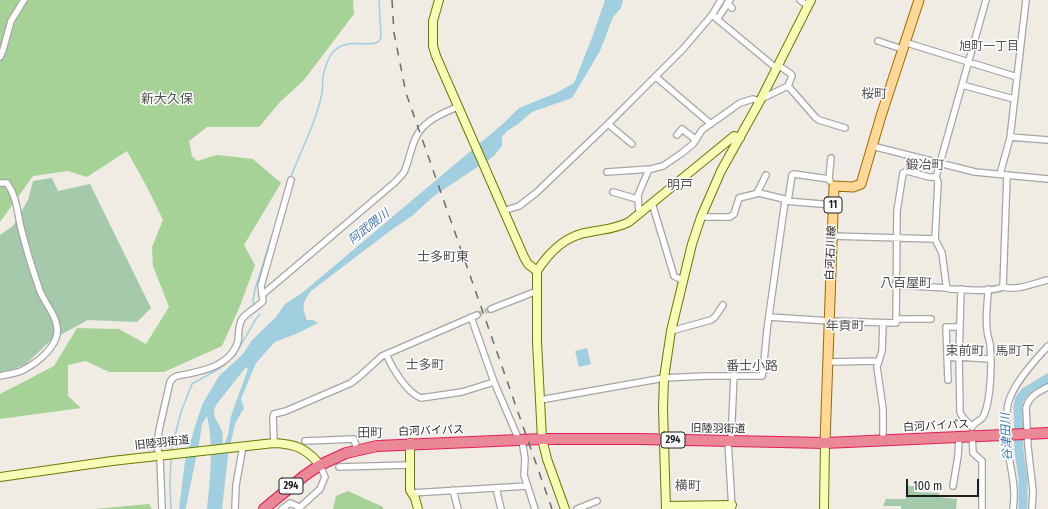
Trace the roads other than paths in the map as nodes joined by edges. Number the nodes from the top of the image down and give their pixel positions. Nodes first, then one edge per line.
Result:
1 (24, 0) edge
2 (439, 0) edge
3 (721, 0) edge
4 (800, 0) edge
5 (919, 0) edge
6 (986, 0) edge
7 (1026, 0) edge
8 (810, 3) edge
9 (730, 4) edge
10 (715, 17) junction
11 (878, 41) dead end
12 (903, 46) junction
13 (0, 57) edge
14 (969, 61) junction
15 (777, 66) junction
16 (656, 77) junction
17 (1017, 77) junction
18 (962, 85) junction
19 (788, 86) junction
20 (1014, 99) junction
21 (760, 100) junction
22 (457, 107) junction
23 (608, 124) junction
24 (711, 124) junction
25 (845, 128) dead end
26 (677, 135) dead end
27 (1010, 137) junction
28 (740, 138) junction
29 (696, 140) junction
30 (1048, 140) edge
31 (632, 144) dead end
32 (872, 146) junction
33 (831, 158) dead end
34 (940, 163) junction
35 (649, 169) junction
36 (607, 172) dead end
37 (1003, 175) junction
38 (766, 176) dead end
39 (936, 177) junction
40 (1048, 179) edge
41 (291, 180) dead end
42 (0, 183) edge
43 (831, 183) junction
44 (612, 192) dead end
45 (757, 193) junction
46 (638, 199) junction
47 (787, 201) junction
48 (652, 203) junction
49 (833, 205) junction
50 (504, 211) junction
51 (639, 214) junction
52 (701, 217) junction
53 (832, 236) junction
54 (897, 238) junction
55 (935, 239) junction
56 (537, 271) junction
57 (682, 280) junction
58 (1048, 280) edge
59 (896, 285) junction
60 (1003, 287) junction
61 (947, 288) junction
62 (961, 289) junction
63 (988, 289) junction
64 (537, 291) junction
65 (262, 295) junction
66 (723, 305) dead end
67 (491, 309) tunnel mouth
68 (478, 315) tunnel mouth
69 (769, 317) junction
70 (471, 318) junction
71 (896, 319) junction
72 (931, 319) dead end
73 (830, 321) junction
74 (884, 323) junction
75 (960, 327) junction
76 (671, 331) junction
77 (1048, 346) edge
78 (386, 354) junction
79 (947, 357) junction
80 (959, 357) junction
81 (990, 359) junction
82 (879, 361) junction
83 (828, 362) junction
84 (734, 375) junction
85 (0, 376) edge
86 (664, 378) junction
87 (948, 380) dead end
88 (494, 382) junction
89 (1048, 387) edge
90 (540, 400) junction
91 (972, 432) junction
92 (1048, 433) edge
93 (1026, 434) junction
94 (1008, 435) junction
95 (959, 438) junction
96 (542, 439) junction
97 (520, 440) junction
98 (664, 440) junction
99 (305, 441) dead end
100 (730, 441) junction
101 (883, 441) junction
102 (274, 443) junction
103 (410, 443) junction
104 (825, 443) junction
105 (242, 446) junction
106 (357, 450) junction
107 (162, 455) junction
108 (320, 465) junction
109 (409, 465) junction
110 (339, 467) dead end
111 (0, 477) edge
112 (527, 486) junction
113 (953, 486) dead end
114 (496, 488) junction
115 (453, 490) junction
116 (412, 493) junction
117 (597, 501) dead end
118 (666, 507) edge
119 (732, 507) edge
120 (299, 508) edge
121 (162, 509) edge
122 (235, 509) edge
123 (264, 509) edge
124 (282, 509) edge
125 (418, 509) edge
126 (458, 509) edge
127 (501, 509) edge
128 (535, 509) edge
129 (565, 509) edge
130 (577, 509) edge
131 (824, 509) edge
132 (982, 509) edge
133 (1013, 509) edge
134 (1032, 509) edge

1 - 13 street
2 - 22 street
3 - 10 street
4 - 8 street
5 - 12 main road, 11
6 - 14 street
7 - 17 street
8 - 15 street
9 - 10 street
10 - 15 street
10 - 16 street
11 - 12 street
12 - 14 street
12 - 32 main road, 11
14 - 17 street
14 - 18 street
15 - 19 street
15 - 21 street
16 - 23 street
16 - 24 street
17 - 20 street
18 - 20 street
18 - 34 street
19 - 21 street
19 - 25 street
20 - 27 street
21 - 24 street
21 - 28 street
22 - 50 street
22 - 65 street
23 - 31 street
23 - 50 street
24 - 29 street
26 - 29 street
27 - 30 street
27 - 37 street
28 - 48 street
28 - 52 street
29 - 35 street
32 - 34 street
32 - 43 main road, 11
33 - 43 street
34 - 37 street
34 - 39 street
35 - 36 street
35 - 46 street
37 - 40 street
37 - 60 street
38 - 45 street
39 - 54 street
39 - 55 street
41 - 65 street
42 - 85 street
43 - 47 street
43 - 49 main road, 白河石川線 / 11
44 - 46 street
45 - 47 street
45 - 52 street
46 - 51 street
47 - 49 street
47 - 69 street
48 - 51 street
48 - 57 street
49 - 53 main road, 白河石川線 / 11
50 - 56 street
51 - 56 street
52 - 57 street
53 - 54 street
53 - 73 main road, 白河石川線 / 11
54 - 55 street
54 - 59 street
55 - 61 street
56 - 64 street
57 - 76 street
58 - 60 street
59 - 61 street
59 - 71 street
60 - 63 street
61 - 62 street
62 - 63 street
62 - 75 street
63 - 81 street
64 - 67 street
64 - 90 street
65 - 107 street
66 - 76 street
68 - 70 street
69 - 73 street
69 - 84 street
70 - 78 street
70 - 88 street
71 - 72 street
71 - 74 street
73 - 74 street
73 - 83 main road, 白河石川線 / 11
74 - 82 street
75 - 79 street
75 - 80 street
76 - 86 street
77 - 94 street
78 - 88 street
78 - 102 street
79 - 80 street
79 - 87 street
80 - 81 street
80 - 91 street
81 - 91 street
82 - 83 street
82 - 101 street
83 - 104 main road, 白河石川線 / 11
84 - 86 street
84 - 100 street
86 - 90 street
86 - 98 street
88 - 97 street
89 - 93 street
90 - 96 street
91 - 94 highway, 白河バイパス / 294
91 - 95 highway, 白河バイパス / 294
91 - 132 street
92 - 93 highway, 白河バイパス / 294
93 - 94 highway, 白河バイパス / 294
93 - 134 street
94 - 133 street
95 - 101 highway, 白河バイパス / 294
95 - 113 street
96 - 97 highway, 旧陸羽街道 / 294
96 - 98 highway, 旧陸羽街道 / 294
96 - 129 street
97 - 103 highway, 白河バイパス / 294
97 - 112 street
98 - 100 highway, 旧陸羽街道 / 294
98 - 118 street
99 - 106 street
100 - 104 highway, 旧陸羽街道 / 294
100 - 119 street
101 - 104 highway, 白河バイパス / 294
102 - 105 street, 旧陸羽街道
102 - 108 street, 旧陸羽街道
103 - 106 highway, 白河バイパス / 294
103 - 109 street
104 - 131 street
105 - 107 street, 旧陸羽街道
105 - 122 street
106 - 108 highway, 白河バイパス / 294
107 - 111 street, 旧陸羽街道
107 - 121 street
108 - 120 street
108 - 123 highway, 白河バイパス / 294
109 - 110 street
109 - 116 street
112 - 114 street
112 - 128 street
114 - 115 street
114 - 127 street
115 - 116 street
115 - 126 street
116 - 125 street
117 - 130 street
118 - 119 street
120 - 124 street

